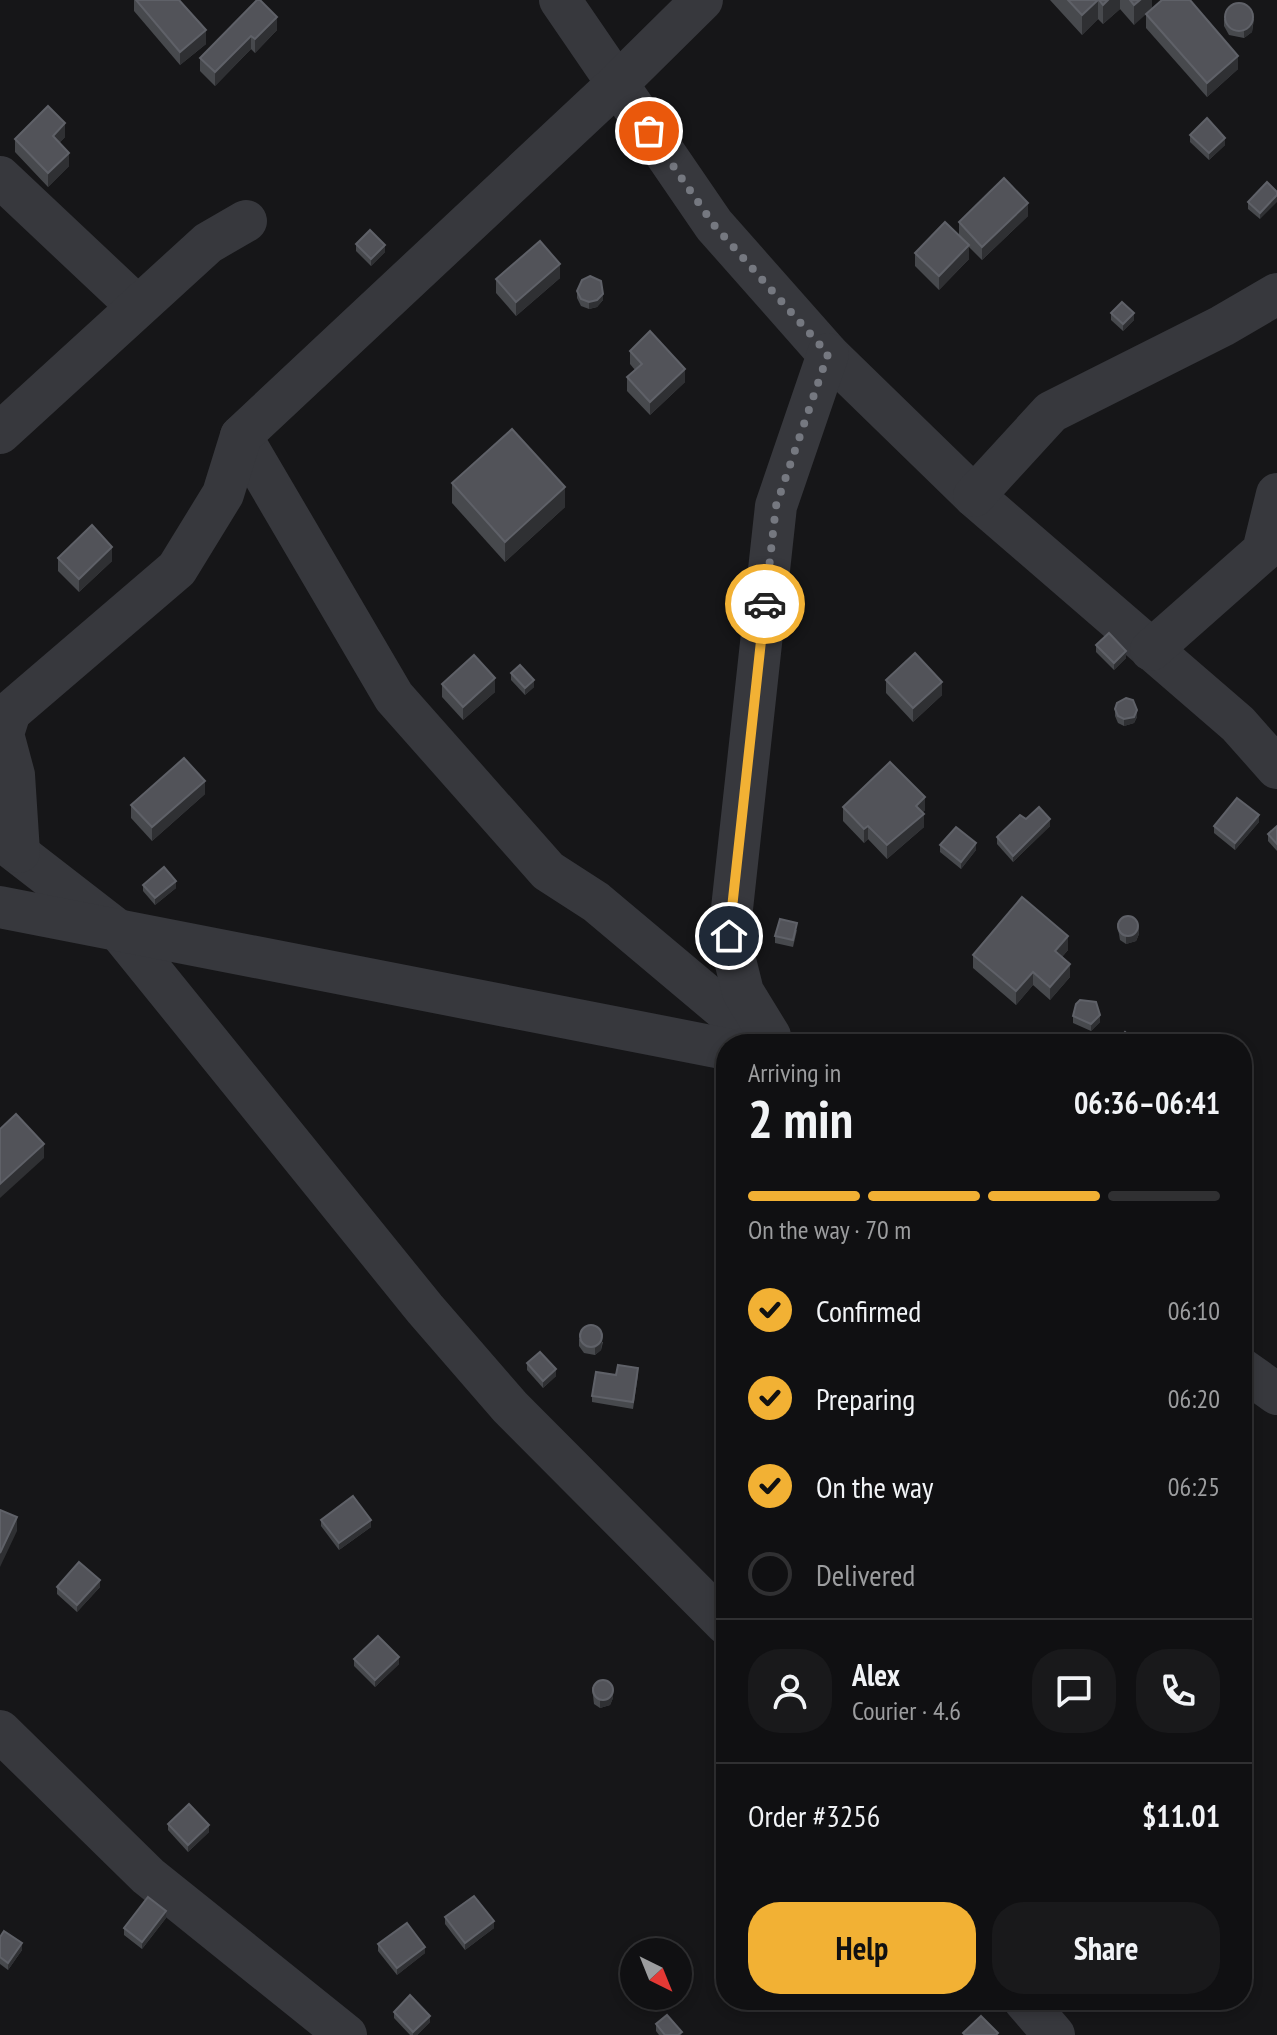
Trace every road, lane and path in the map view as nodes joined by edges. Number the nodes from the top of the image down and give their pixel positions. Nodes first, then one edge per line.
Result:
1 (560, 0) edge
2 (702, 0) edge
3 (617, 84) junction
4 (0, 177) edge
5 (246, 221) dead end
6 (1277, 294) edge
7 (137, 306) junction
8 (828, 354) junction
9 (0, 433) edge
10 (241, 436) junction
11 (1277, 494) edge
12 (974, 496) junction
13 (1151, 650) junction
14 (1277, 768) edge
15 (10, 846) edge
16 (0, 907) edge
17 (120, 932) junction
18 (753, 1034) edge
19 (769, 1034) edge
20 (716, 1047) edge
21 (1252, 1376) edge
22 (1277, 1394) edge
23 (716, 1614) edge
24 (0, 1731) edge
25 (1033, 2010) edge
26 (346, 2035) edge
27 (1054, 2035) edge

1 - 3 street
2 - 3 street
3 - 8 street
3 - 10 street
4 - 7 street
5 - 7 street
6 - 12 street
7 - 9 street
8 - 12 street
8 - 19 street
10 - 15 street
10 - 18 street
11 - 13 street
12 - 13 street
13 - 14 street
15 - 17 street
16 - 17 street
17 - 20 street
17 - 23 street
21 - 22 street
24 - 26 street
25 - 27 street

